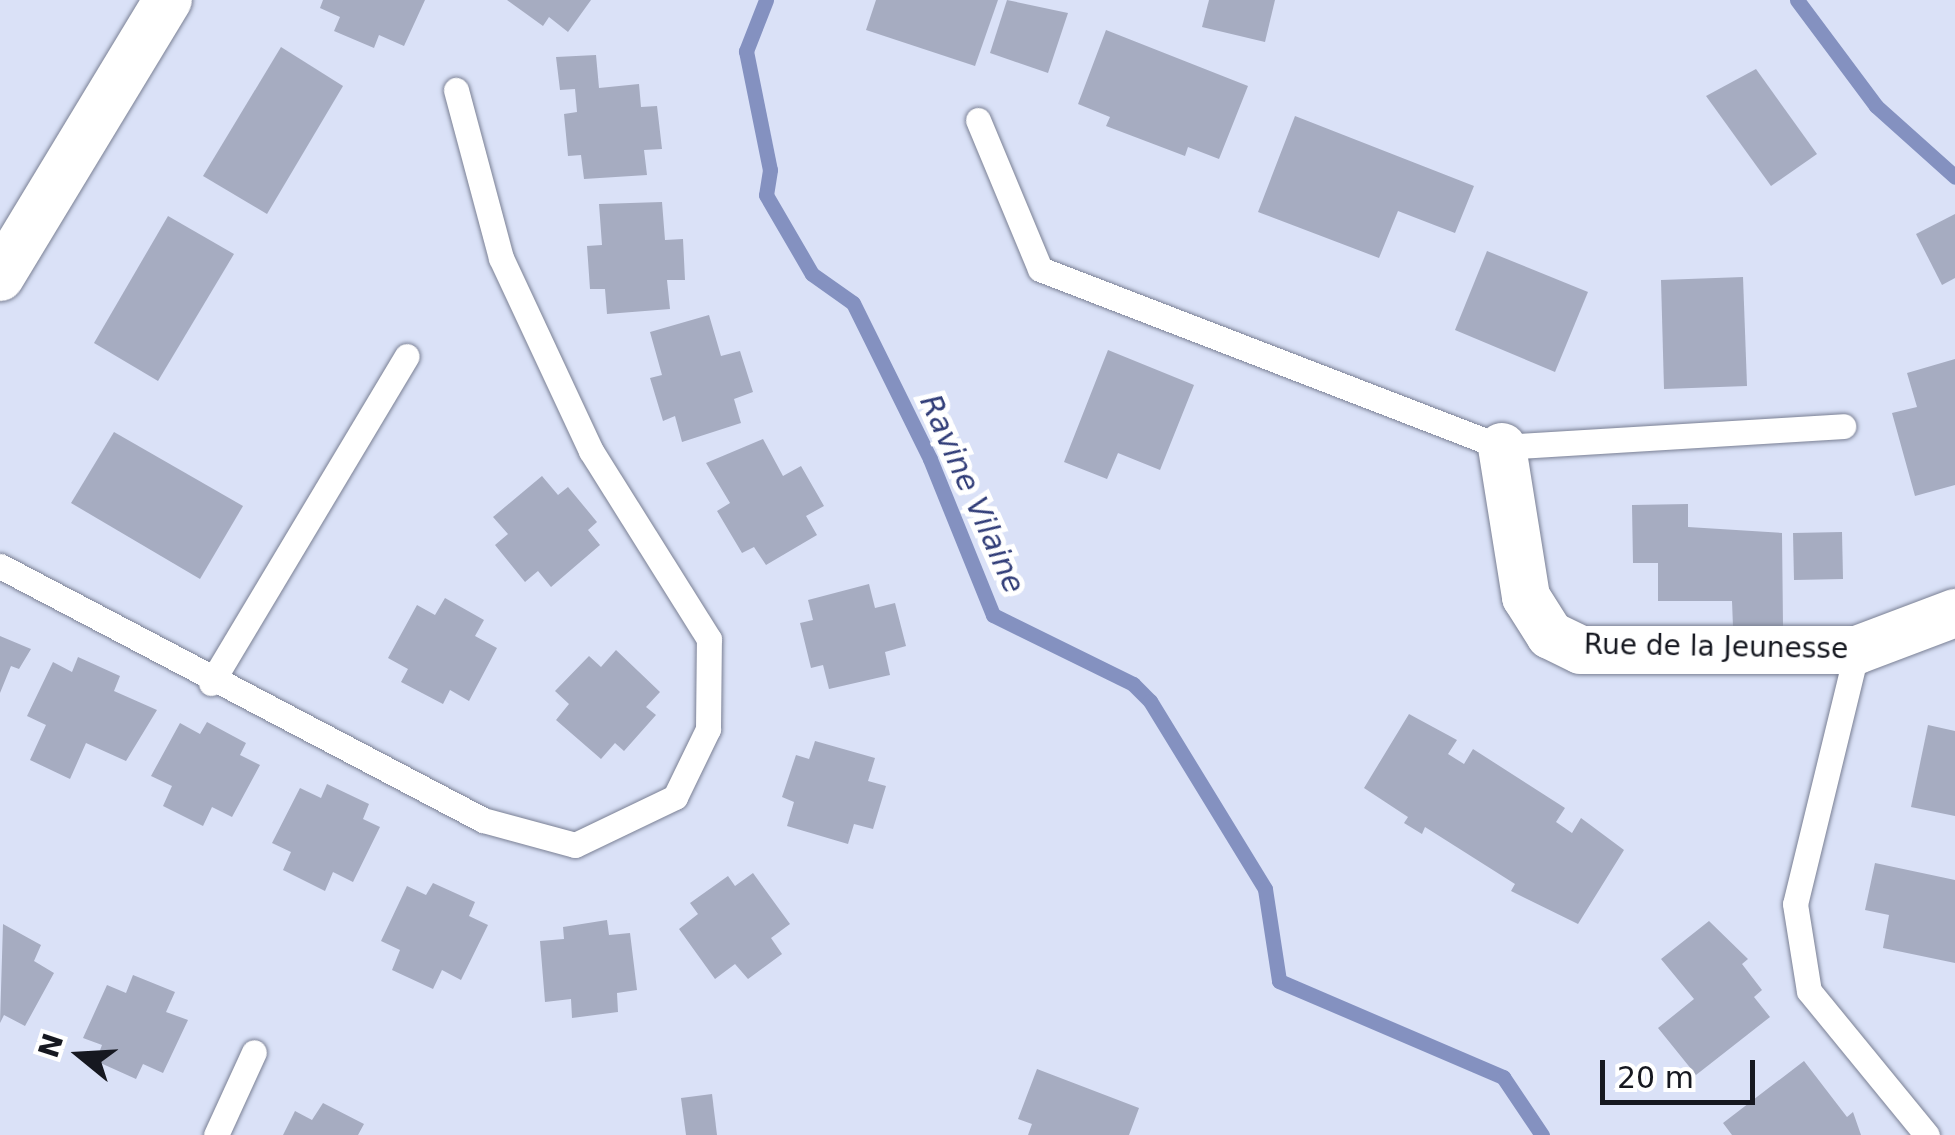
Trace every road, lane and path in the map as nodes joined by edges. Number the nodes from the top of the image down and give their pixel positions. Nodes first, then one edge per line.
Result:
1 (168, 0) edge
2 (456, 90) dead end
3 (978, 120) dead end
4 (7, 246) edge
5 (407, 356) dead end
6 (1842, 426) dead end
7 (1502, 446) junction
8 (0, 566) edge
9 (1955, 612) edge
10 (1857, 650) junction
11 (211, 683) junction
12 (254, 1052) dead end
13 (216, 1135) edge
14 (1927, 1135) edge

1 - 4 street
2 - 11 lane
3 - 7 lane
5 - 11 lane
6 - 7 lane
7 - 10 street, Rue de la Jeunesse
8 - 11 lane
9 - 10 street, Rue de la Jeunesse
10 - 14 lane
12 - 13 lane

